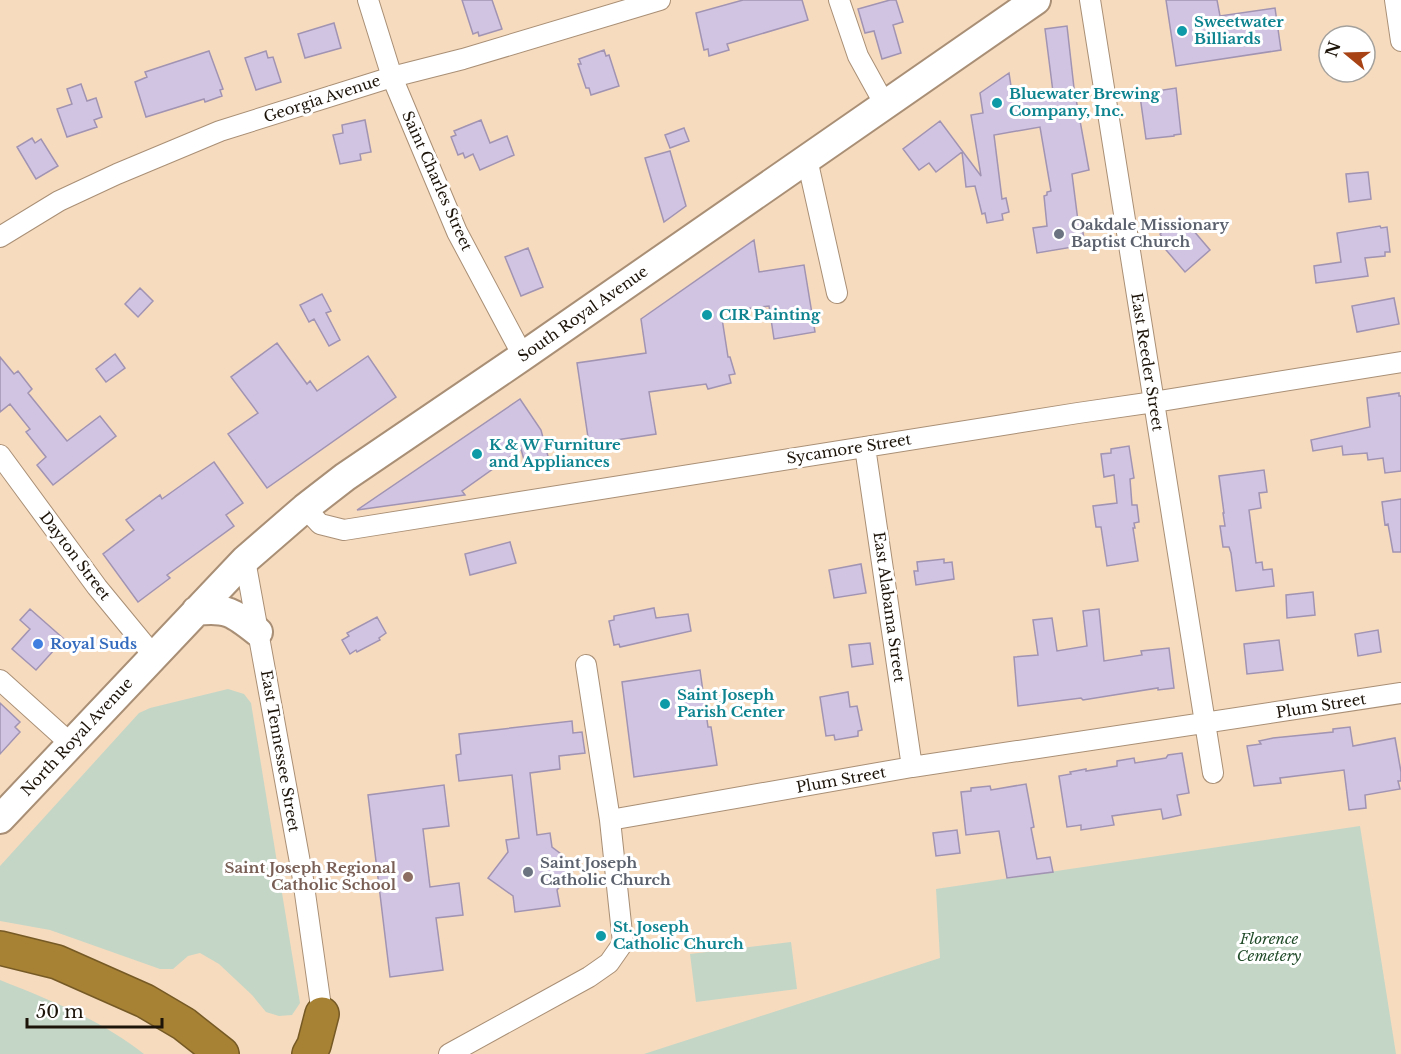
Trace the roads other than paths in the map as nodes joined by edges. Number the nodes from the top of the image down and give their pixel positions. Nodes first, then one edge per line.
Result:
1 (368, 0) edge
2 (660, 0) edge
3 (839, 0) edge
4 (1036, 0) edge
5 (1090, 0) edge
6 (1395, 0) edge
7 (1400, 30) edge
8 (392, 77) junction
9 (885, 105) junction
10 (807, 159) junction
11 (0, 237) edge
12 (837, 293) dead end
13 (523, 356) junction
14 (1401, 362) edge
15 (1154, 402) junction
16 (866, 447) junction
17 (0, 455) edge
18 (304, 508) junction
19 (245, 560) junction
20 (196, 611) junction
21 (258, 632) junction
22 (153, 655) junction
23 (586, 665) dead end
24 (0, 680) edge
25 (1401, 693) edge
26 (1205, 724) junction
27 (71, 744) junction
28 (912, 767) junction
29 (1213, 773) dead end
30 (0, 819) edge
31 (610, 820) junction
32 (0, 948) edge
33 (322, 1014) junction
34 (219, 1053) edge
35 (309, 1054) edge
36 (328, 1054) edge
37 (449, 1054) edge

1 - 8 street, Saint Charles Street
2 - 8 street, Georgia Avenue
3 - 9 street
4 - 9 street, South Royal Avenue
5 - 15 street, East Reeder Street
6 - 7 street
8 - 11 street, Georgia Avenue
8 - 13 street, Saint Charles Street
9 - 10 street, South Royal Avenue
10 - 12 street
10 - 13 street, South Royal Avenue
13 - 18 street, South Royal Avenue
14 - 15 street, Sycamore Street
15 - 16 street, Sycamore Street
15 - 26 street, East Reeder Street
16 - 18 street, Sycamore Street
16 - 28 street, East Alabama Street
17 - 22 street, Dayton Street
18 - 19 street, South Royal Avenue
19 - 20 street, South Royal Avenue
19 - 21 street, East Tennessee Street
20 - 21 street
20 - 22 street, South Royal Avenue
21 - 33 street, East Tennessee Street
22 - 27 street, North Royal Avenue
23 - 31 street
24 - 27 street
25 - 26 street, Plum Street
26 - 28 street, Plum Street
26 - 29 street, East Reeder Street
27 - 30 street, North Royal Avenue
28 - 31 street, Plum Street
31 - 37 street
32 - 34 highway
33 - 35 highway
33 - 36 highway

